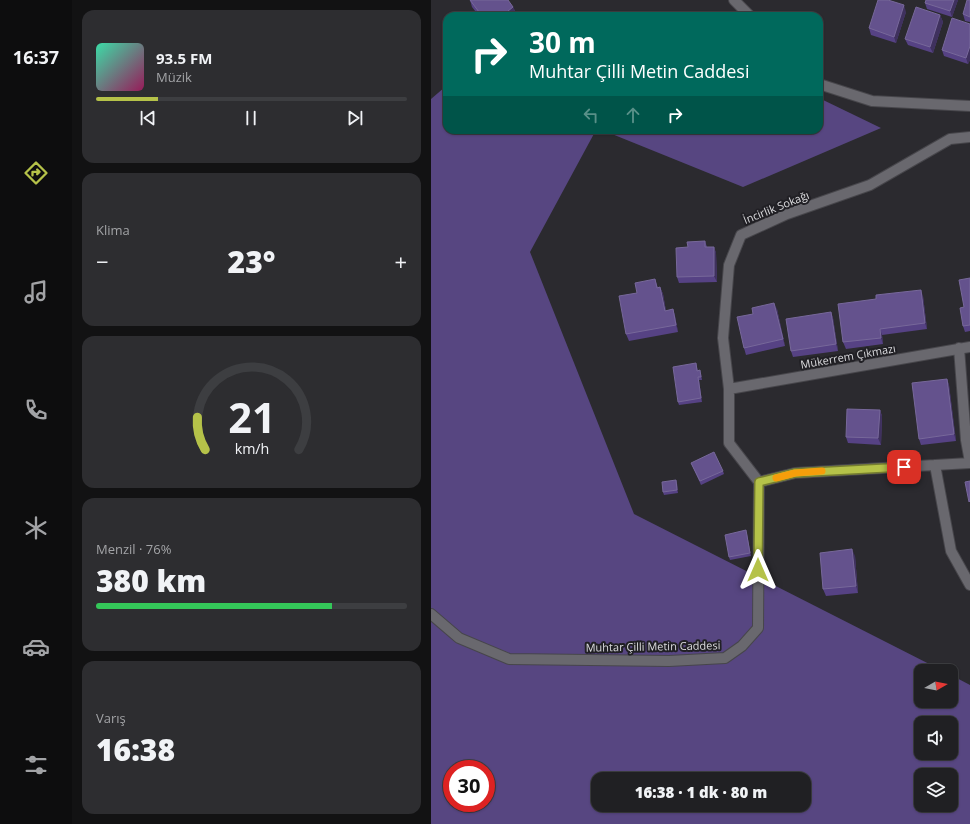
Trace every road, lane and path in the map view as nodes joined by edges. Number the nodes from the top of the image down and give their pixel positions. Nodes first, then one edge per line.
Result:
1 (734, 0) edge
2 (746, 12) edge
3 (823, 85) edge
4 (970, 106) edge
5 (970, 137) edge
6 (970, 347) edge
7 (959, 348) junction
8 (729, 389) junction
9 (970, 463) edge
10 (935, 465) junction
11 (759, 482) junction
12 (970, 585) edge
13 (431, 614) edge

1 - 2 street
3 - 4 street
5 - 8 street, İncirlik Sokağı
6 - 7 street, Mükerrem Çıkmazı
7 - 8 street, Mükerrem Çıkmazı
7 - 9 street
8 - 11 street, İncirlik Sokağı
9 - 10 street
10 - 11 street
10 - 12 street
11 - 13 street, Muhtar Çilli Metin Caddesi

